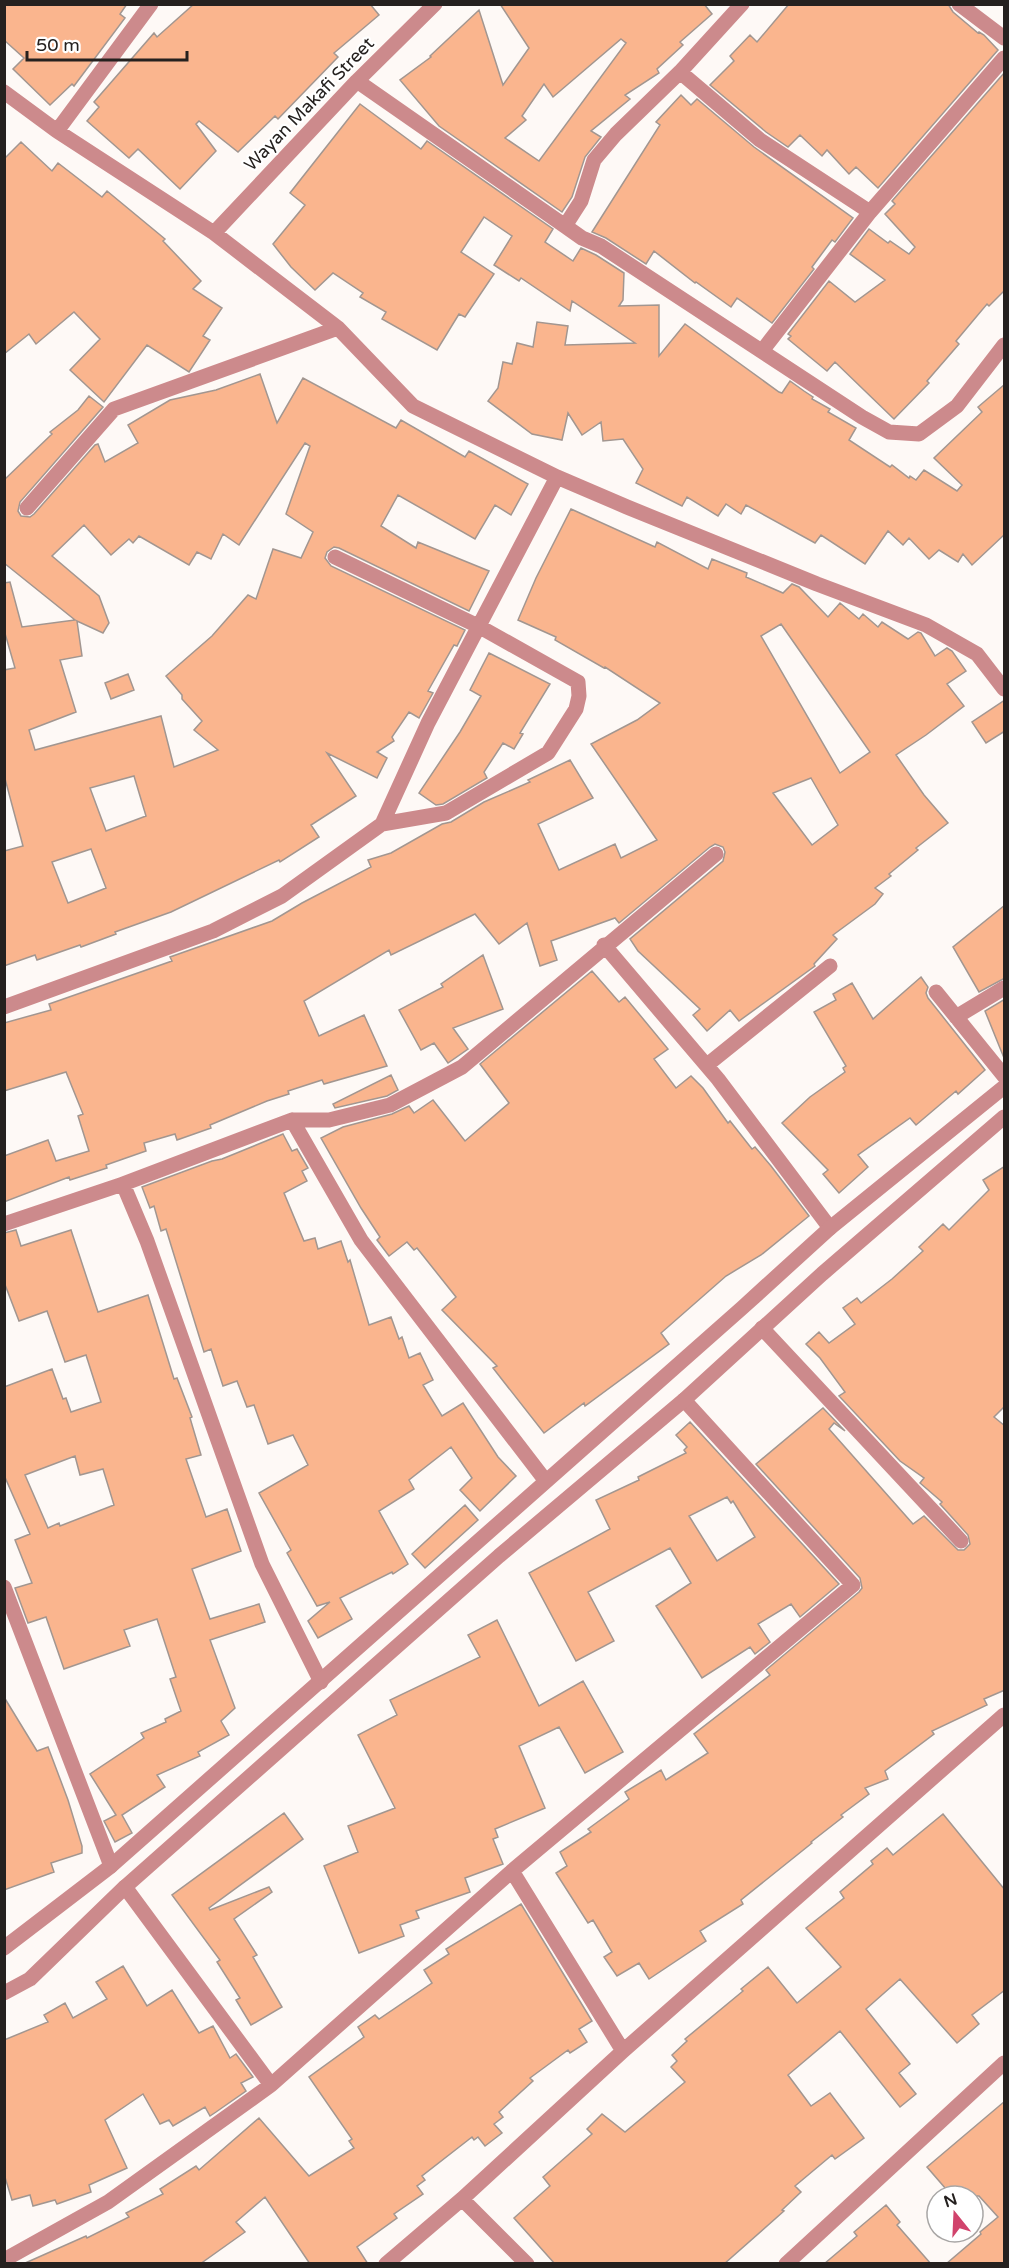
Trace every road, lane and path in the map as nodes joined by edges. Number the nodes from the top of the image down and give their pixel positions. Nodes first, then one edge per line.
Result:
1 (152, 4) edge
2 (435, 4) edge
3 (742, 4) edge
4 (959, 4) edge
5 (1005, 38) edge
6 (1005, 58) edge
7 (681, 72) junction
8 (357, 81) junction
9 (4, 92) edge
10 (57, 131) junction
11 (870, 212) junction
12 (565, 226) junction
13 (214, 233) junction
14 (338, 328) junction
15 (1005, 345) edge
16 (762, 351) junction
17 (557, 477) junction
18 (27, 508) dead end
19 (335, 556) dead end
20 (480, 627) junction
21 (1005, 689) edge
22 (382, 824) junction
23 (716, 854) dead end
24 (604, 945) junction
25 (830, 966) dead end
26 (1005, 988) edge
27 (936, 992) dead end
28 (4, 1007) edge
29 (956, 1017) junction
30 (707, 1065) junction
31 (1005, 1076) edge
32 (1005, 1087) edge
33 (1005, 1118) edge
34 (292, 1120) junction
35 (123, 1184) junction
36 (4, 1224) edge
37 (830, 1228) junction
38 (762, 1328) junction
39 (684, 1400) junction
40 (545, 1480) junction
41 (961, 1541) dead end
42 (4, 1587) edge
43 (321, 1682) junction
44 (1005, 1716) edge
45 (111, 1866) junction
46 (512, 1871) junction
47 (125, 1887) junction
48 (4, 1948) edge
49 (4, 1993) edge
50 (623, 2051) junction
51 (1005, 2063) edge
52 (271, 2085) junction
53 (462, 2199) junction
54 (4, 2260) edge
55 (793, 2261) edge
56 (386, 2264) edge
57 (526, 2264) edge

1 - 10 street
2 - 8 street, Wayan Makafi Street
3 - 7 street
4 - 5 street
6 - 11 street
7 - 11 street
7 - 12 street
8 - 12 street
8 - 13 street, Wayan Makafi Street
9 - 10 street
10 - 13 street
11 - 16 street
12 - 16 street
13 - 14 street
14 - 17 street
14 - 18 street
15 - 16 street
17 - 20 street
17 - 21 street
19 - 20 street
20 - 22 street
20 - 22 street
22 - 28 street
23 - 24 street
24 - 30 street
24 - 34 street
25 - 30 street
26 - 29 street
27 - 29 street
29 - 31 street
30 - 37 street
32 - 37 street
33 - 38 street
34 - 35 street
34 - 40 street
35 - 36 street
35 - 43 street
37 - 40 street
38 - 39 street
38 - 41 street
39 - 46 street
39 - 47 street
40 - 43 street
42 - 45 street
43 - 45 street
44 - 50 street
45 - 48 street
46 - 50 street
46 - 52 street
47 - 49 street
47 - 52 street
50 - 53 street
51 - 55 street
52 - 54 street
53 - 56 street
53 - 57 street

